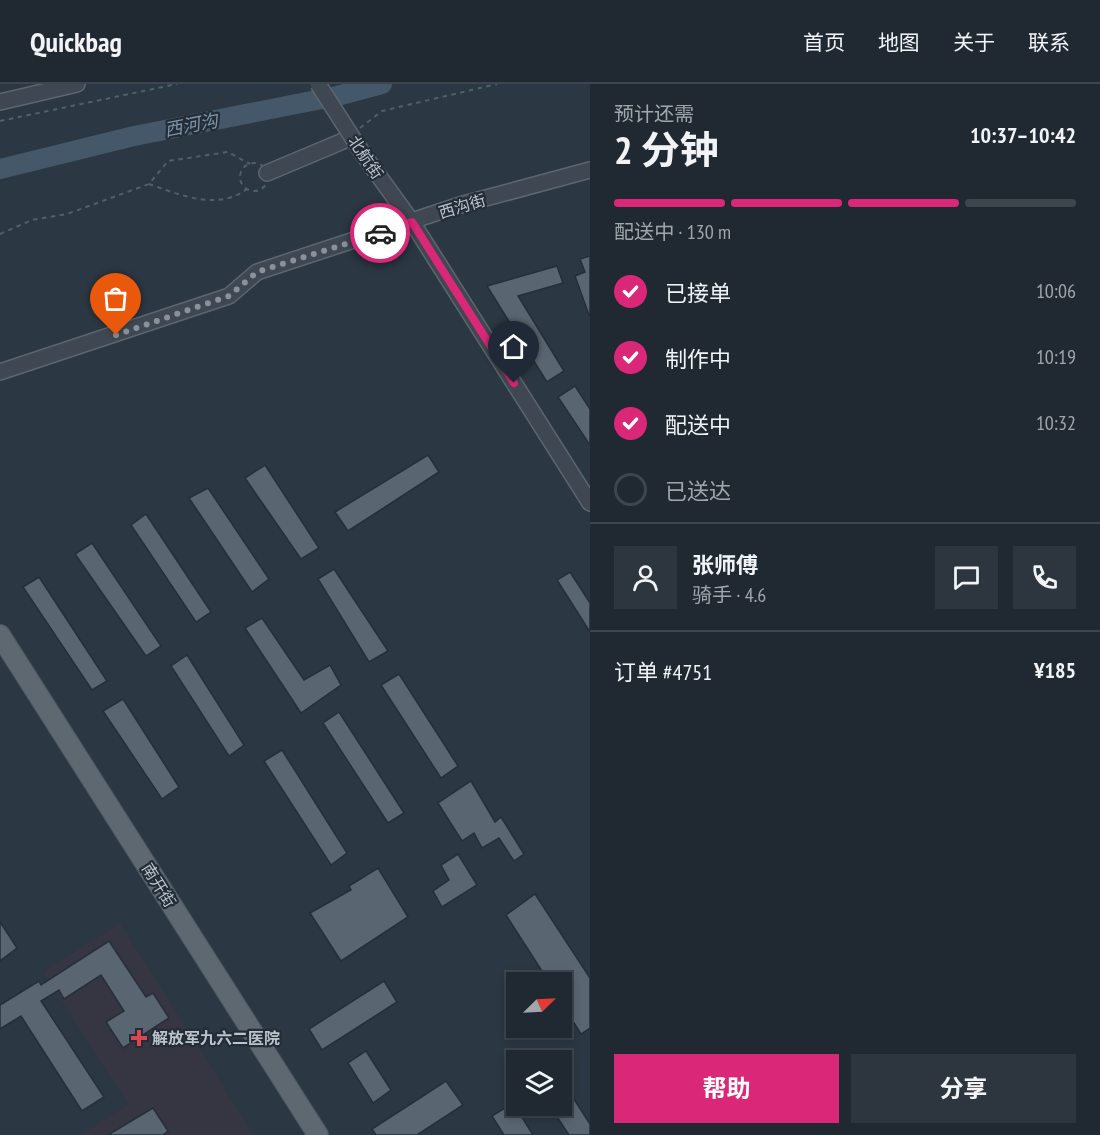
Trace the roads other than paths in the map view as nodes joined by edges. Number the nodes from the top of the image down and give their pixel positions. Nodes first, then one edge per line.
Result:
1 (77, 84) edge
2 (318, 84) edge
3 (0, 102) edge
4 (343, 141) road end
5 (590, 170) edge
6 (267, 173) dead end
7 (412, 222) junction
8 (0, 372) edge
9 (590, 503) edge
10 (0, 635) edge
11 (318, 1135) edge

1 - 3 street
2 - 7 street, 北航街, bridge
4 - 6 street
5 - 7 street, 西沟街
7 - 8 street, 西沟街
7 - 9 street, 北航街
10 - 11 main road, 南开街

